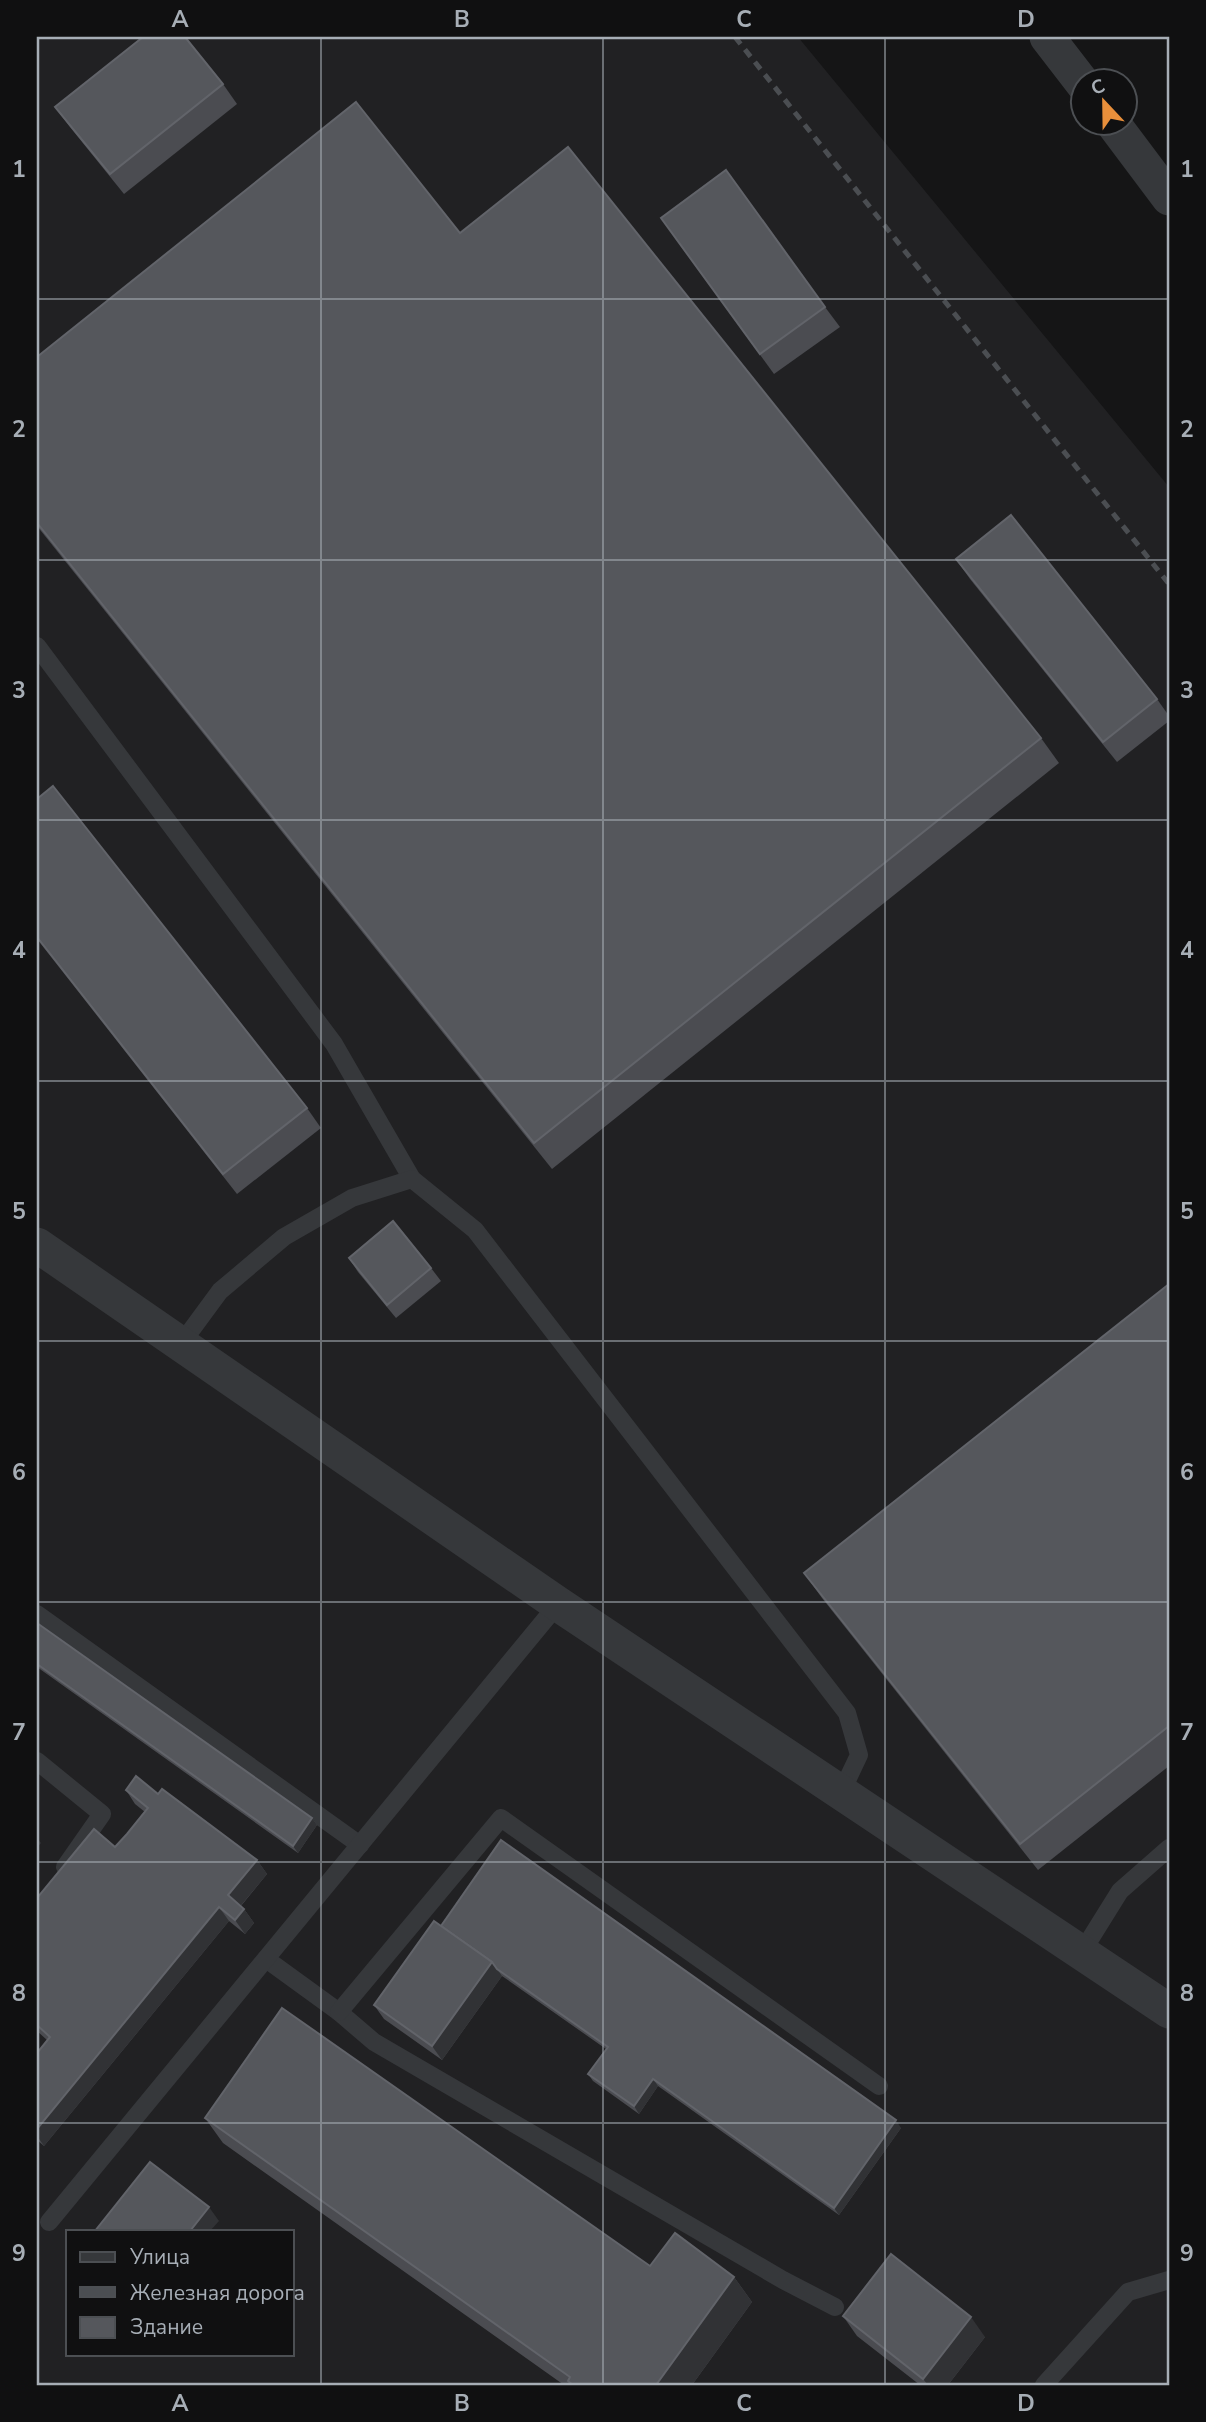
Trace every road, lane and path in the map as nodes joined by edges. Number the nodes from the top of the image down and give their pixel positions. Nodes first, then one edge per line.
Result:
1 (1047, 37) edge
2 (1070, 68) edge
3 (1122, 136) edge
4 (1169, 198) edge
5 (37, 646) edge
6 (412, 1179) junction
7 (40, 1254) edge
8 (181, 1344) junction
9 (558, 1604) junction
10 (37, 1614) edge
11 (37, 1761) edge
12 (841, 1793) junction
13 (360, 1845) junction
14 (1169, 1848) edge
15 (65, 1867) edge
16 (1082, 1952) junction
17 (266, 1959) junction
18 (1169, 2011) edge
19 (339, 2012) junction
20 (879, 2086) dead end
21 (49, 2222) dead end
22 (1169, 2280) edge
23 (835, 2307) dead end
24 (1044, 2385) edge

1 - 2 street
3 - 4 street
5 - 6 lane
6 - 8 lane
6 - 12 lane
7 - 8 street
8 - 9 street
9 - 12 street
9 - 13 lane
10 - 13 lane
11 - 15 lane
12 - 16 street
13 - 17 lane
14 - 16 lane
16 - 18 street
17 - 19 lane
17 - 21 lane
19 - 20 lane
19 - 23 lane
22 - 24 lane

